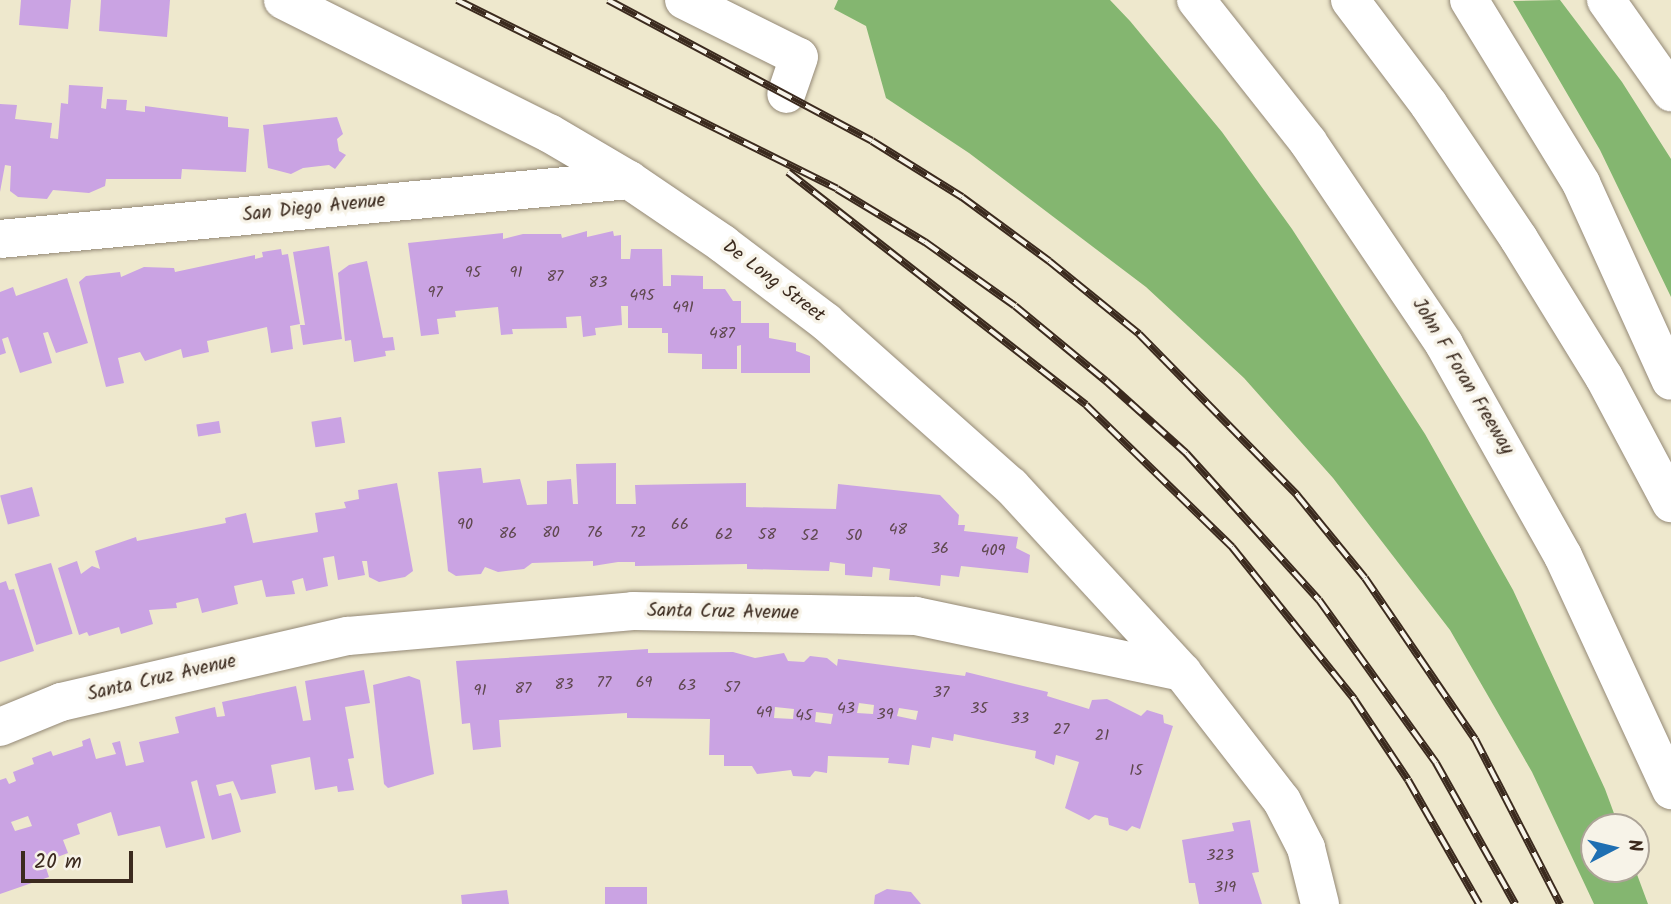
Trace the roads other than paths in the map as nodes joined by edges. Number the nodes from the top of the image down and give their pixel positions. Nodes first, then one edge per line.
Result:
1 (283, 0) edge
2 (684, 0) edge
3 (1196, 0) edge
4 (1350, 0) edge
5 (1469, 0) edge
6 (1606, 0) edge
7 (1671, 92) edge
8 (786, 94) dead end
9 (629, 180) junction
10 (0, 239) edge
11 (1671, 381) edge
12 (1671, 503) edge
13 (1182, 672) junction
14 (0, 727) edge
15 (1671, 790) edge
16 (1320, 903) edge

1 - 9 main road, De Long Street
2 - 8 main road
3 - 15 main road, John F Foran Freeway
4 - 12 main road
5 - 11 main road
6 - 7 main road
9 - 10 main road, San Diego Avenue
9 - 13 main road, De Long Street
13 - 14 main road, Santa Cruz Avenue
13 - 16 main road

